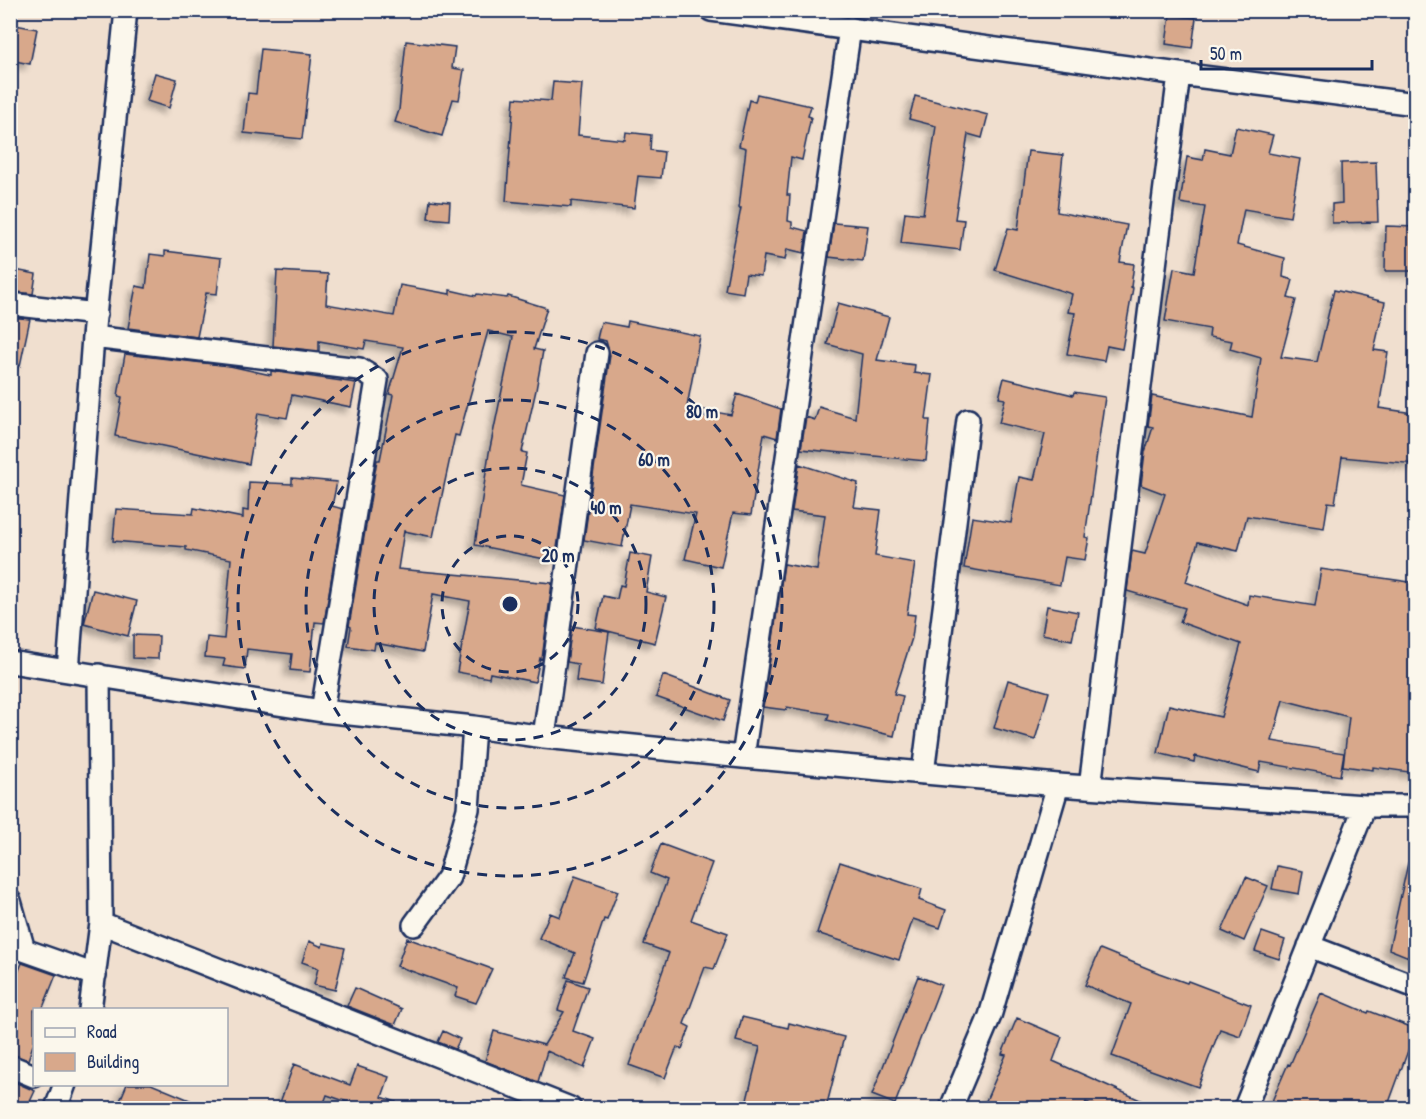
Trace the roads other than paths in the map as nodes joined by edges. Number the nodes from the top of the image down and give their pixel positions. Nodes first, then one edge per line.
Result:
1 (126, 10) edge
2 (711, 10) edge
3 (850, 28) junction
4 (1179, 74) junction
5 (1416, 104) edge
6 (10, 304) edge
7 (96, 314) junction
8 (93, 338) junction
9 (597, 353) dead end
10 (968, 420) dead end
11 (10, 662) edge
12 (68, 671) junction
13 (99, 675) junction
14 (322, 711) junction
15 (474, 727) junction
16 (544, 737) junction
17 (743, 757) junction
18 (923, 773) junction
19 (1058, 785) junction
20 (1090, 787) junction
21 (1365, 806) junction
22 (1416, 806) edge
23 (10, 901) edge
24 (101, 923) junction
25 (414, 925) dead end
26 (1310, 946) junction
27 (17, 947) edge
28 (95, 975) junction
29 (1416, 987) edge
30 (90, 1008) edge
31 (10, 1066) edge
32 (33, 1076) edge
33 (61, 1086) edge
34 (56, 1108) edge
35 (570, 1108) edge
36 (951, 1108) edge
37 (1245, 1108) edge

1 - 7 street
2 - 3 street
3 - 4 street
3 - 17 street
4 - 5 street
4 - 20 street
6 - 7 street
7 - 8 street
8 - 12 street
8 - 14 street
9 - 16 street
10 - 18 street
11 - 12 street
12 - 13 street
13 - 14 street
13 - 24 street
14 - 15 street
15 - 16 street
15 - 25 street
16 - 17 street
17 - 18 street
18 - 19 street
19 - 20 street
19 - 36 street
20 - 21 street
21 - 22 street
21 - 26 street
23 - 27 street
24 - 28 street
24 - 35 street
26 - 29 street
26 - 37 street
27 - 28 street
28 - 30 street
31 - 32 street
33 - 34 street

